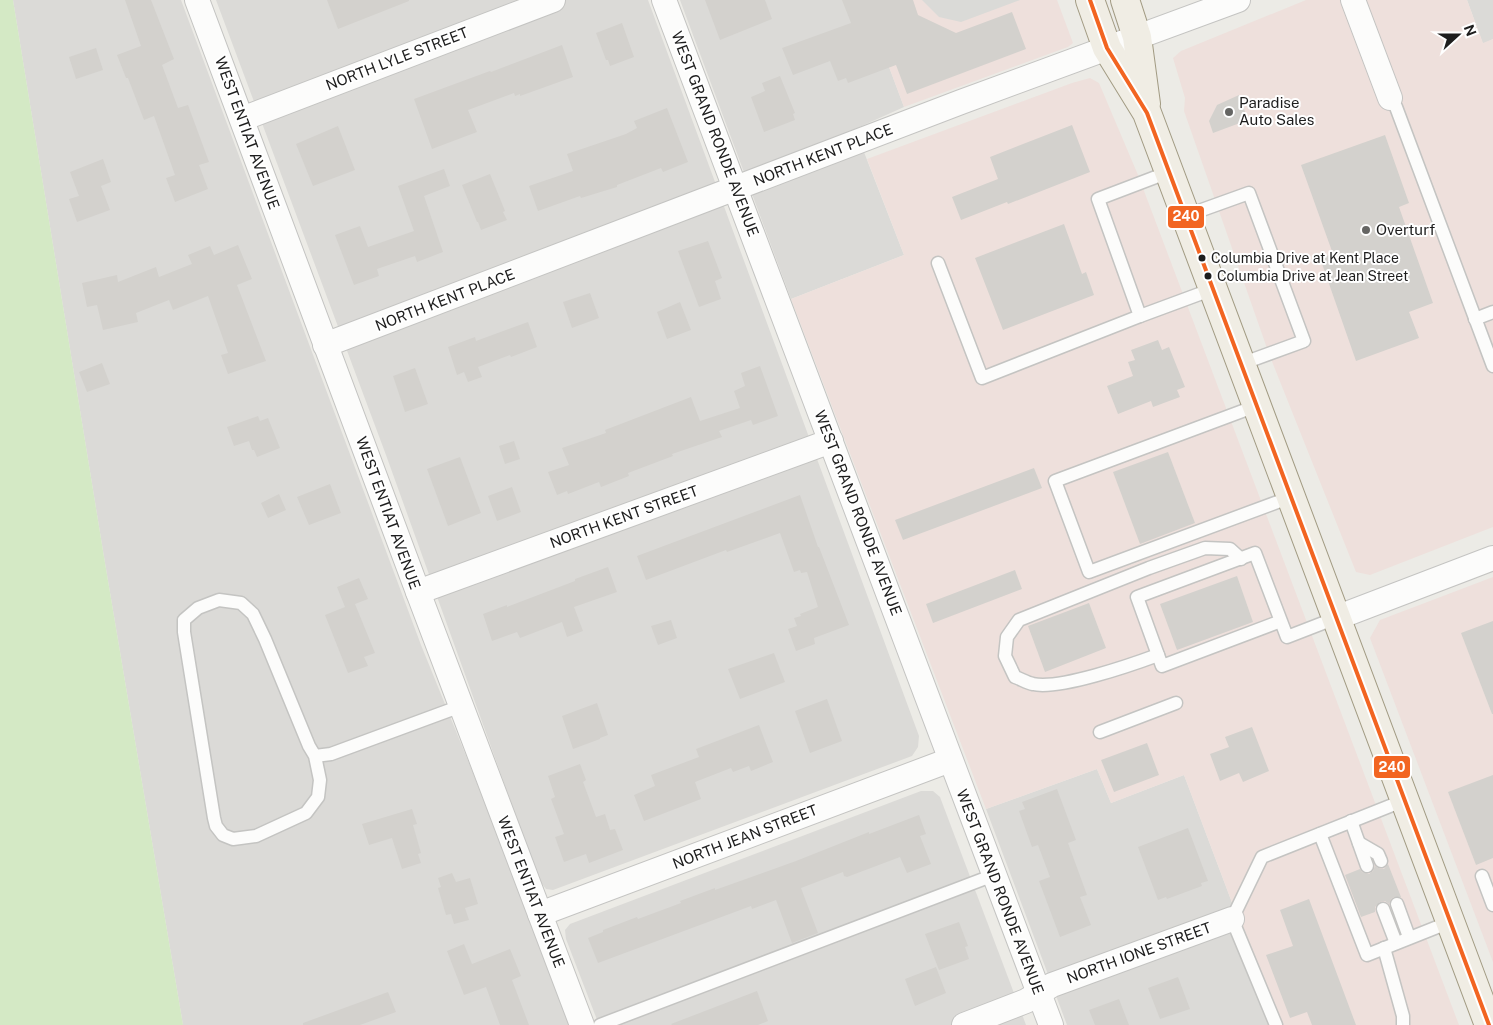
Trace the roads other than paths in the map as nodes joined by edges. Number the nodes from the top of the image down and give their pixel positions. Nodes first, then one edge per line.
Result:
1 (197, 0) edge
2 (553, 0) edge
3 (664, 0) edge
4 (1090, 0) edge
5 (1125, 0) edge
6 (1238, 0) edge
7 (1353, 0) edge
8 (1137, 37) junction
9 (1107, 48) junction
10 (1390, 98) joint
11 (1147, 113) junction
12 (242, 119) junction
13 (1169, 172) junction
14 (736, 188) junction
15 (1185, 216) junction
16 (938, 263) dead end
17 (1213, 289) junction
18 (1493, 312) edge
19 (1140, 316) junction
20 (1475, 319) junction
21 (326, 345) junction
22 (1241, 364) junction
23 (1493, 366) edge
24 (1256, 406) junction
25 (831, 441) junction
26 (1291, 497) junction
27 (1493, 558) edge
28 (1241, 559) junction
29 (418, 592) junction
30 (1336, 618) junction
31 (1281, 621) junction
32 (1158, 655) junction
33 (1176, 703) dead end
34 (461, 706) junction
35 (1100, 732) dead end
36 (315, 756) junction
37 (950, 760) junction
38 (1405, 800) junction
39 (1351, 821) junction
40 (1320, 834) junction
41 (1359, 843) junction
42 (1381, 861) dead end
43 (1368, 866) dead end
44 (994, 875) junction
45 (1482, 876) dead end
46 (1397, 904) dead end
47 (1493, 905) edge
48 (1383, 909) dead end
49 (540, 914) junction
50 (1232, 919) junction
51 (1450, 922) junction
52 (1410, 937) junction
53 (1396, 943) junction
54 (1384, 948) junction
55 (1039, 994) junction
56 (582, 1025) edge
57 (600, 1025) edge
58 (964, 1025) edge
59 (1051, 1025) edge
60 (1276, 1025) edge
61 (1403, 1025) edge
62 (1489, 1025) edge

1 - 12 street, WEST ENTIAT AVENUE
2 - 12 street, NORTH LYLE STREET
3 - 14 street, WEST GRAND RONDE AVENUE
4 - 9 main road
5 - 8 main road
6 - 8 street, NORTH KENT PLACE
7 - 10 street
8 - 9 street, NORTH KENT PLACE
8 - 11 main road
9 - 11 main road
9 - 14 street, NORTH KENT PLACE
10 - 20 lane
11 - 13 main road
12 - 21 street, WEST ENTIAT AVENUE
13 - 15 main road
13 - 19 lane
14 - 21 street, NORTH KENT PLACE
14 - 25 street, WEST GRAND RONDE AVENUE
15 - 17 main road
15 - 22 lane
16 - 19 lane
17 - 19 lane
17 - 22 main road
18 - 20 lane
20 - 23 lane
21 - 29 street, WEST ENTIAT AVENUE
22 - 24 main road
24 - 26 main road
24 - 26 lane
25 - 29 street, NORTH KENT STREET
25 - 37 street, WEST GRAND RONDE AVENUE
26 - 30 main road
27 - 30 street
28 - 31 lane
28 - 32 lane
28 - 32 lane
29 - 34 street, WEST ENTIAT AVENUE
30 - 31 lane
30 - 38 main road
31 - 32 lane
33 - 35 lane
34 - 36 lane
34 - 49 street, WEST ENTIAT AVENUE
36 - 36 lane
37 - 44 street, WEST GRAND RONDE AVENUE
37 - 49 street, NORTH JEAN STREET
38 - 39 lane
38 - 51 main road
39 - 40 lane
39 - 41 lane
40 - 50 lane
40 - 54 lane
41 - 42 lane
41 - 43 lane
44 - 55 street, WEST GRAND RONDE AVENUE
44 - 57 lane
45 - 47 lane
46 - 52 lane
48 - 53 lane
49 - 56 street, WEST ENTIAT AVENUE
50 - 55 street, NORTH IONE STREET
50 - 60 lane
51 - 52 lane
51 - 62 main road
52 - 53 lane
53 - 54 lane
54 - 61 lane
55 - 58 street, NORTH IONE STREET
55 - 59 street, WEST GRAND RONDE AVENUE

